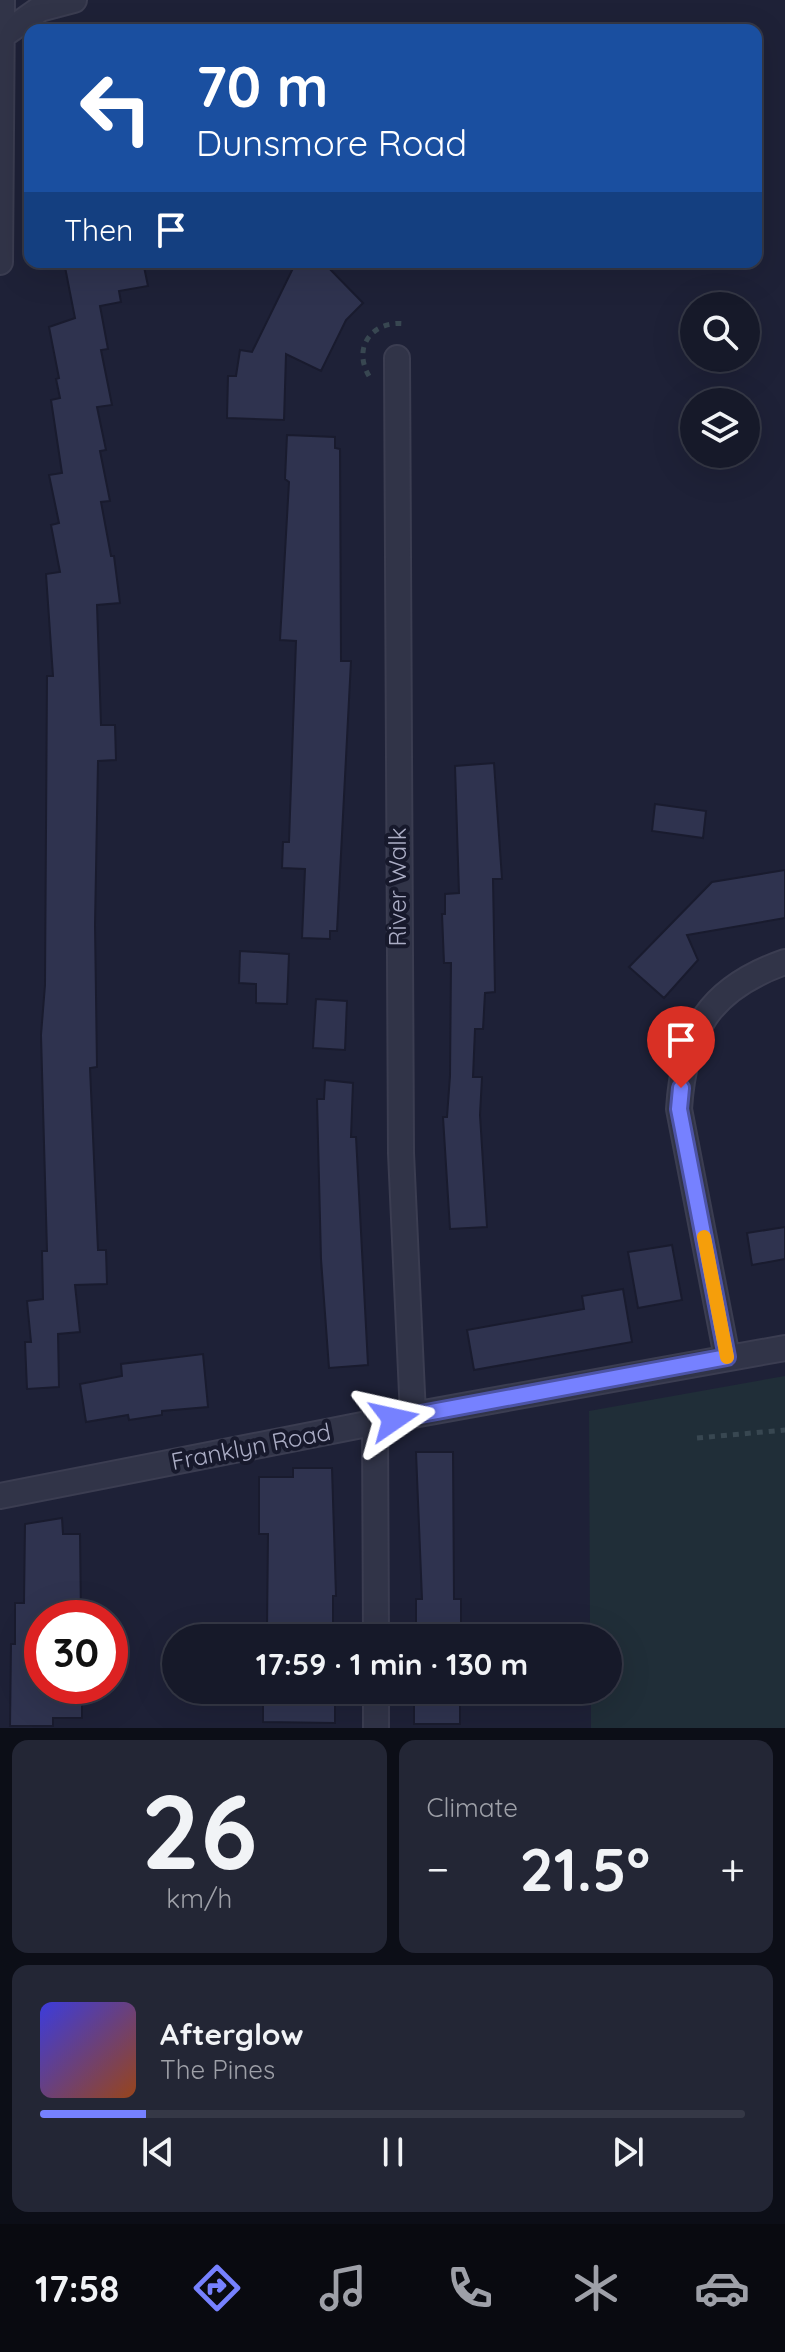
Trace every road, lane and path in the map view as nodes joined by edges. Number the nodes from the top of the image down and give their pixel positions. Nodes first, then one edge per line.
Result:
1 (2, 0) edge
2 (74, 0) edge
3 (3, 35) junction
4 (1, 95) edge
5 (0, 262) edge
6 (397, 358) dead end
7 (785, 962) edge
8 (785, 1348) edge
9 (727, 1357) junction
10 (413, 1415) junction
11 (375, 1423) junction
12 (785, 1430) edge
13 (697, 1438) dead end
14 (0, 1496) edge
15 (376, 1624) edge
16 (376, 1704) edge
17 (376, 1728) edge

1 - 3 street
2 - 3 street
3 - 4 street
4 - 5 street
6 - 10 street, River Walk
7 - 9 street
8 - 9 street, Franklyn Road
9 - 10 street, Franklyn Road
10 - 11 street, Franklyn Road
11 - 14 street, Franklyn Road
11 - 15 street
12 - 13 path
16 - 17 street

